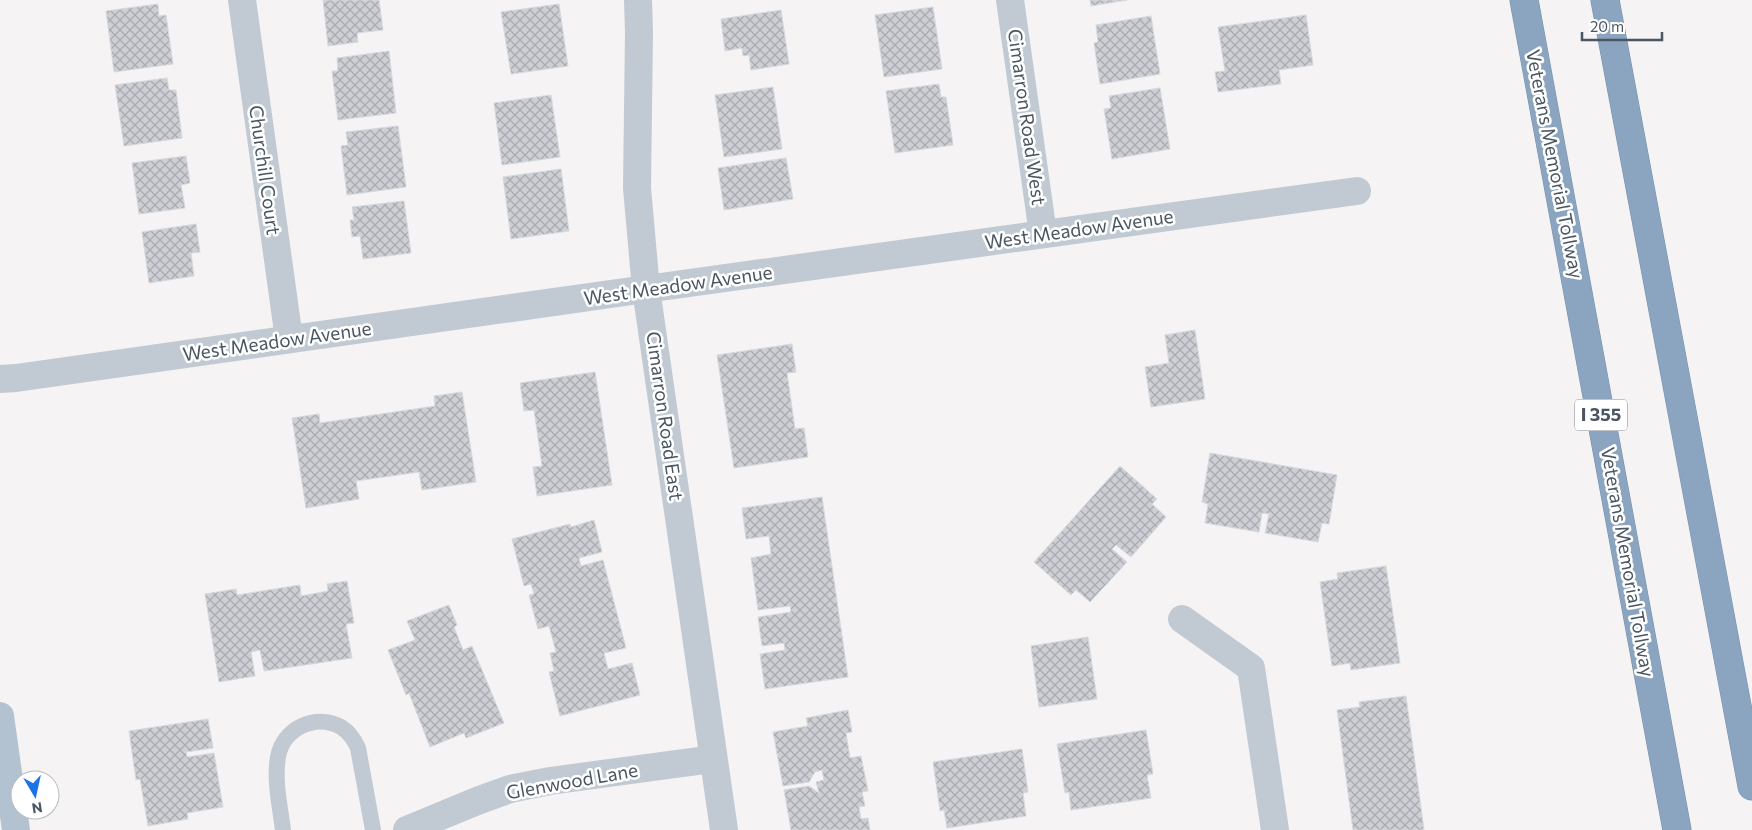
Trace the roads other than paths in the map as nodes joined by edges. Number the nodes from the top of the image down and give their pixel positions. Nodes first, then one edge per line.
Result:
1 (242, 0) edge
2 (638, 0) edge
3 (1010, 0) edge
4 (1524, 0) edge
5 (1605, 0) edge
6 (1356, 191) dead end
7 (1043, 234) junction
8 (646, 289) junction
9 (289, 339) junction
10 (0, 379) edge
11 (1701, 514) junction
12 (1182, 619) dead end
13 (0, 716) edge
14 (1752, 732) edge
15 (713, 759) junction
16 (1752, 786) edge
17 (16, 830) edge
18 (283, 830) edge
19 (373, 830) edge
20 (407, 830) edge
21 (724, 830) edge
22 (1275, 830) edge
23 (1677, 830) edge

1 - 9 street, Churchill Court
2 - 8 street, Cimarron Road East
3 - 7 street, Cimarron Road West
4 - 23 highway, Veterans Memorial Tollway / I 355
5 - 11 highway
6 - 7 street, West Meadow Avenue
7 - 8 street, West Meadow Avenue
8 - 9 street, West Meadow Avenue
8 - 15 street, Cimarron Road East
9 - 10 street, West Meadow Avenue
11 - 14 highway
11 - 16 highway
12 - 22 street
13 - 17 main road
15 - 20 street, Glenwood Lane
15 - 21 street, Cimarron Road East
18 - 19 lane

